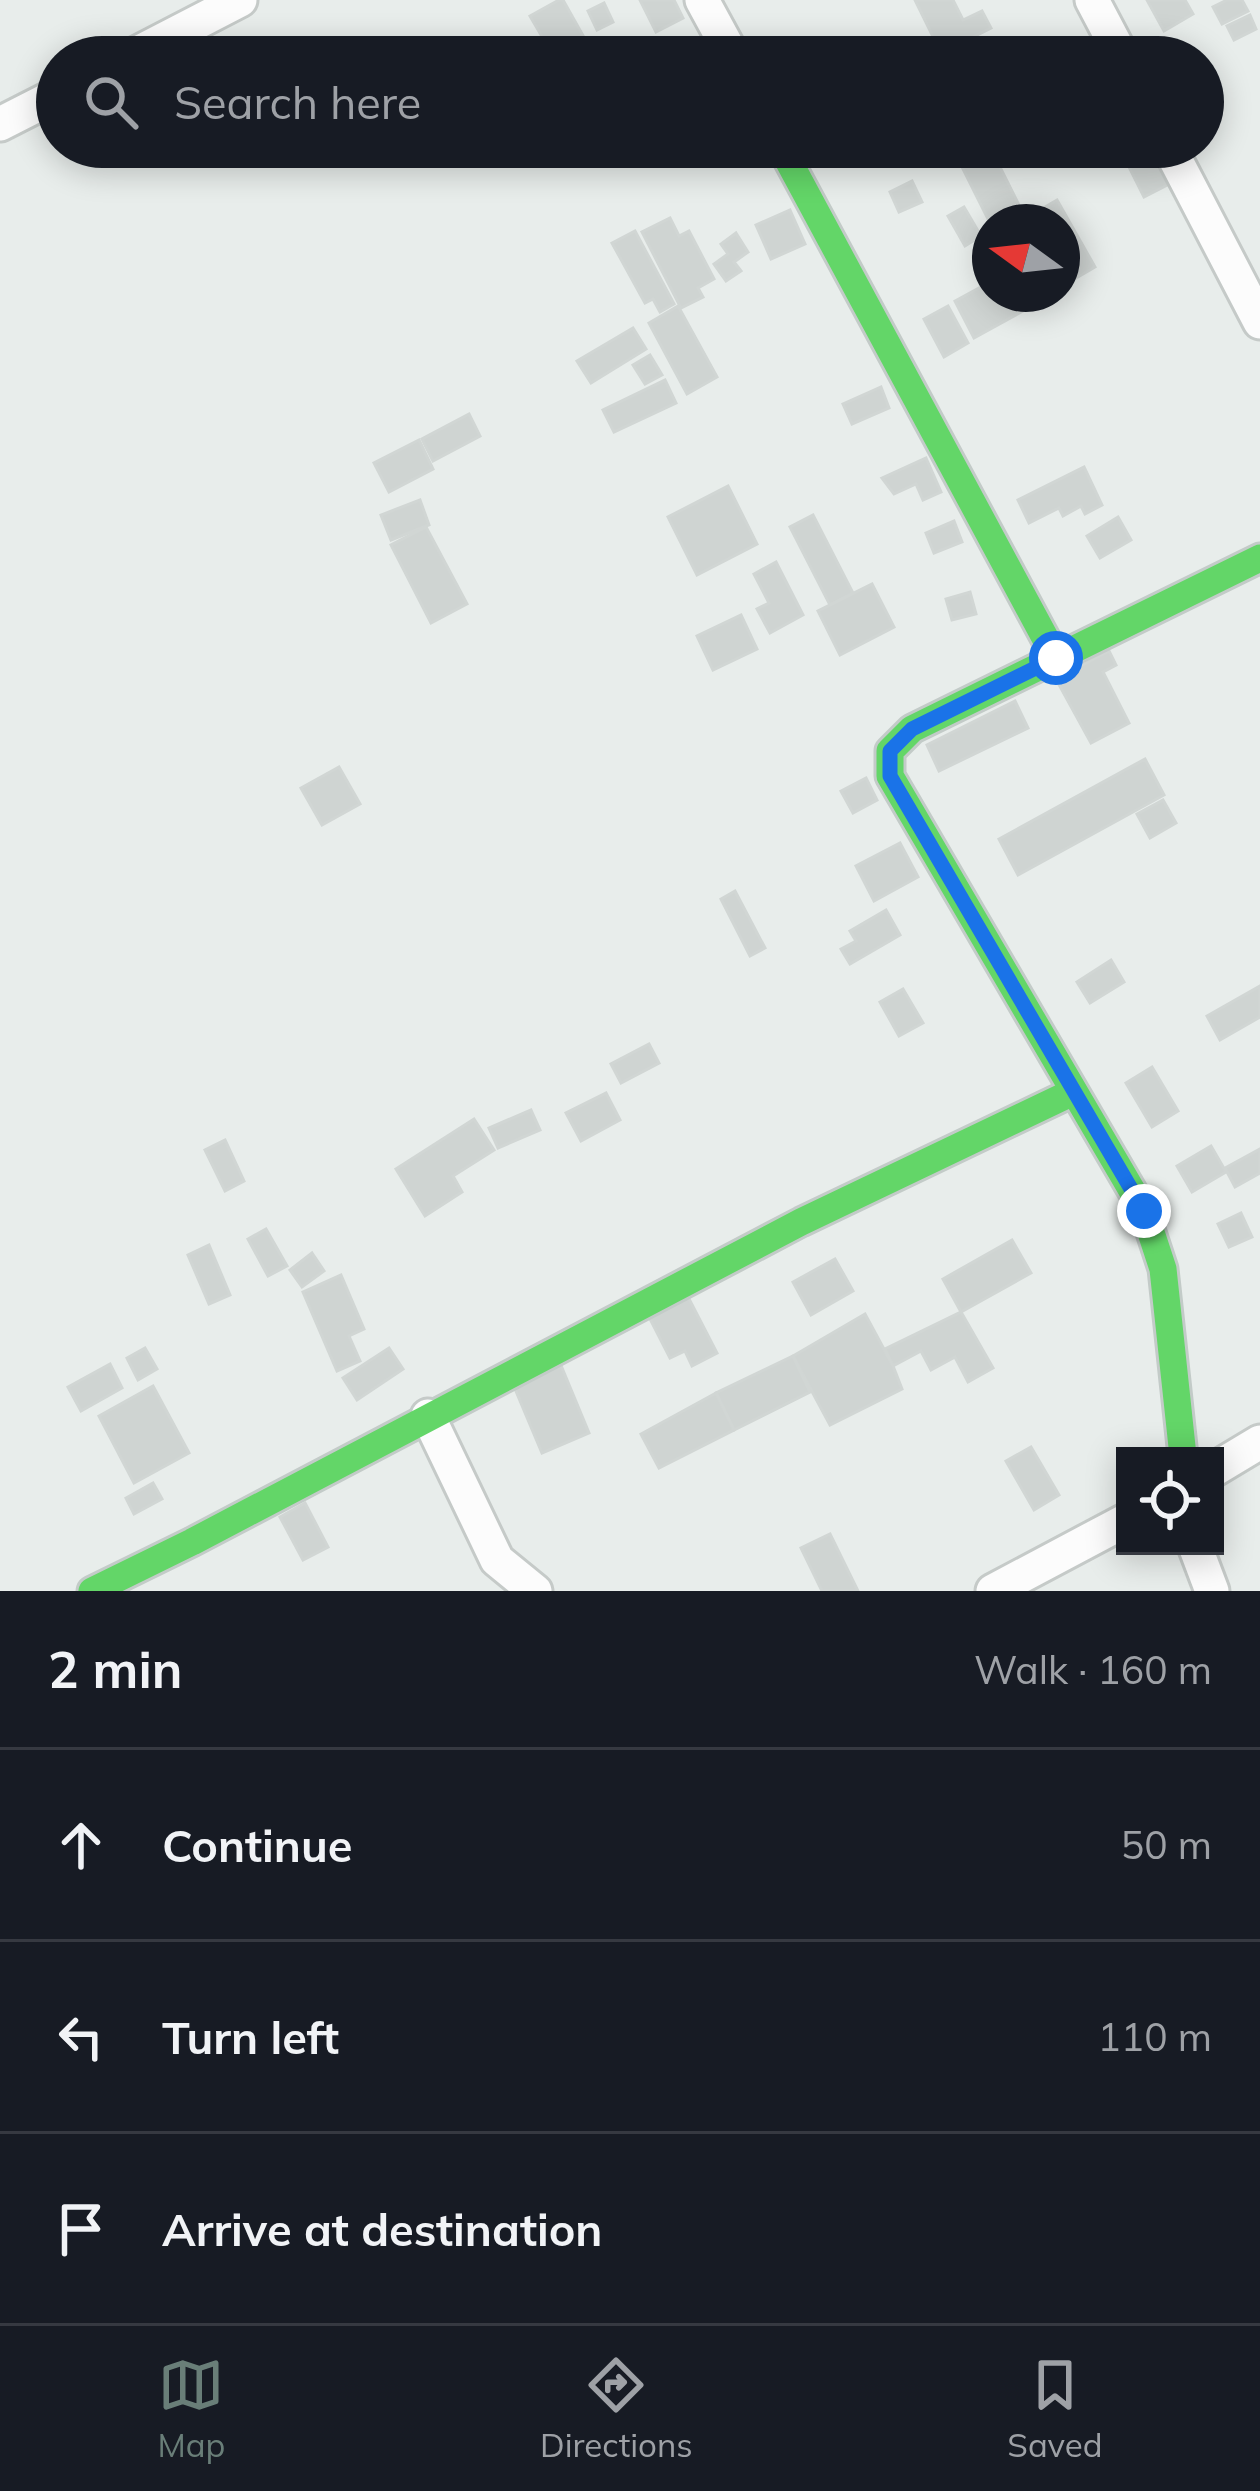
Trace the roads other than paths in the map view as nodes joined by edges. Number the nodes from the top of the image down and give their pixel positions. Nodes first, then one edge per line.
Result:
1 (240, 0) edge
2 (702, 0) edge
3 (1092, 0) edge
4 (171, 36) edge
5 (722, 36) edge
6 (1111, 36) edge
7 (36, 106) edge
8 (0, 124) edge
9 (792, 168) edge
10 (1180, 168) edge
11 (1260, 322) edge
12 (1260, 558) edge
13 (1056, 658) junction
14 (1073, 1092) junction
15 (428, 1417) junction
16 (1260, 1442) edge
17 (1182, 1447) edge
18 (1224, 1464) edge
19 (1116, 1525) edge
20 (1198, 1555) edge
21 (92, 1591) edge
22 (536, 1591) edge
23 (993, 1591) edge
24 (1212, 1591) edge

1 - 4 street
2 - 5 street
3 - 6 street
7 - 8 street
9 - 13 street
10 - 11 street
12 - 13 street
13 - 14 street
14 - 15 street
14 - 17 street
15 - 21 street
15 - 22 street
16 - 18 street
19 - 23 street
20 - 24 street

